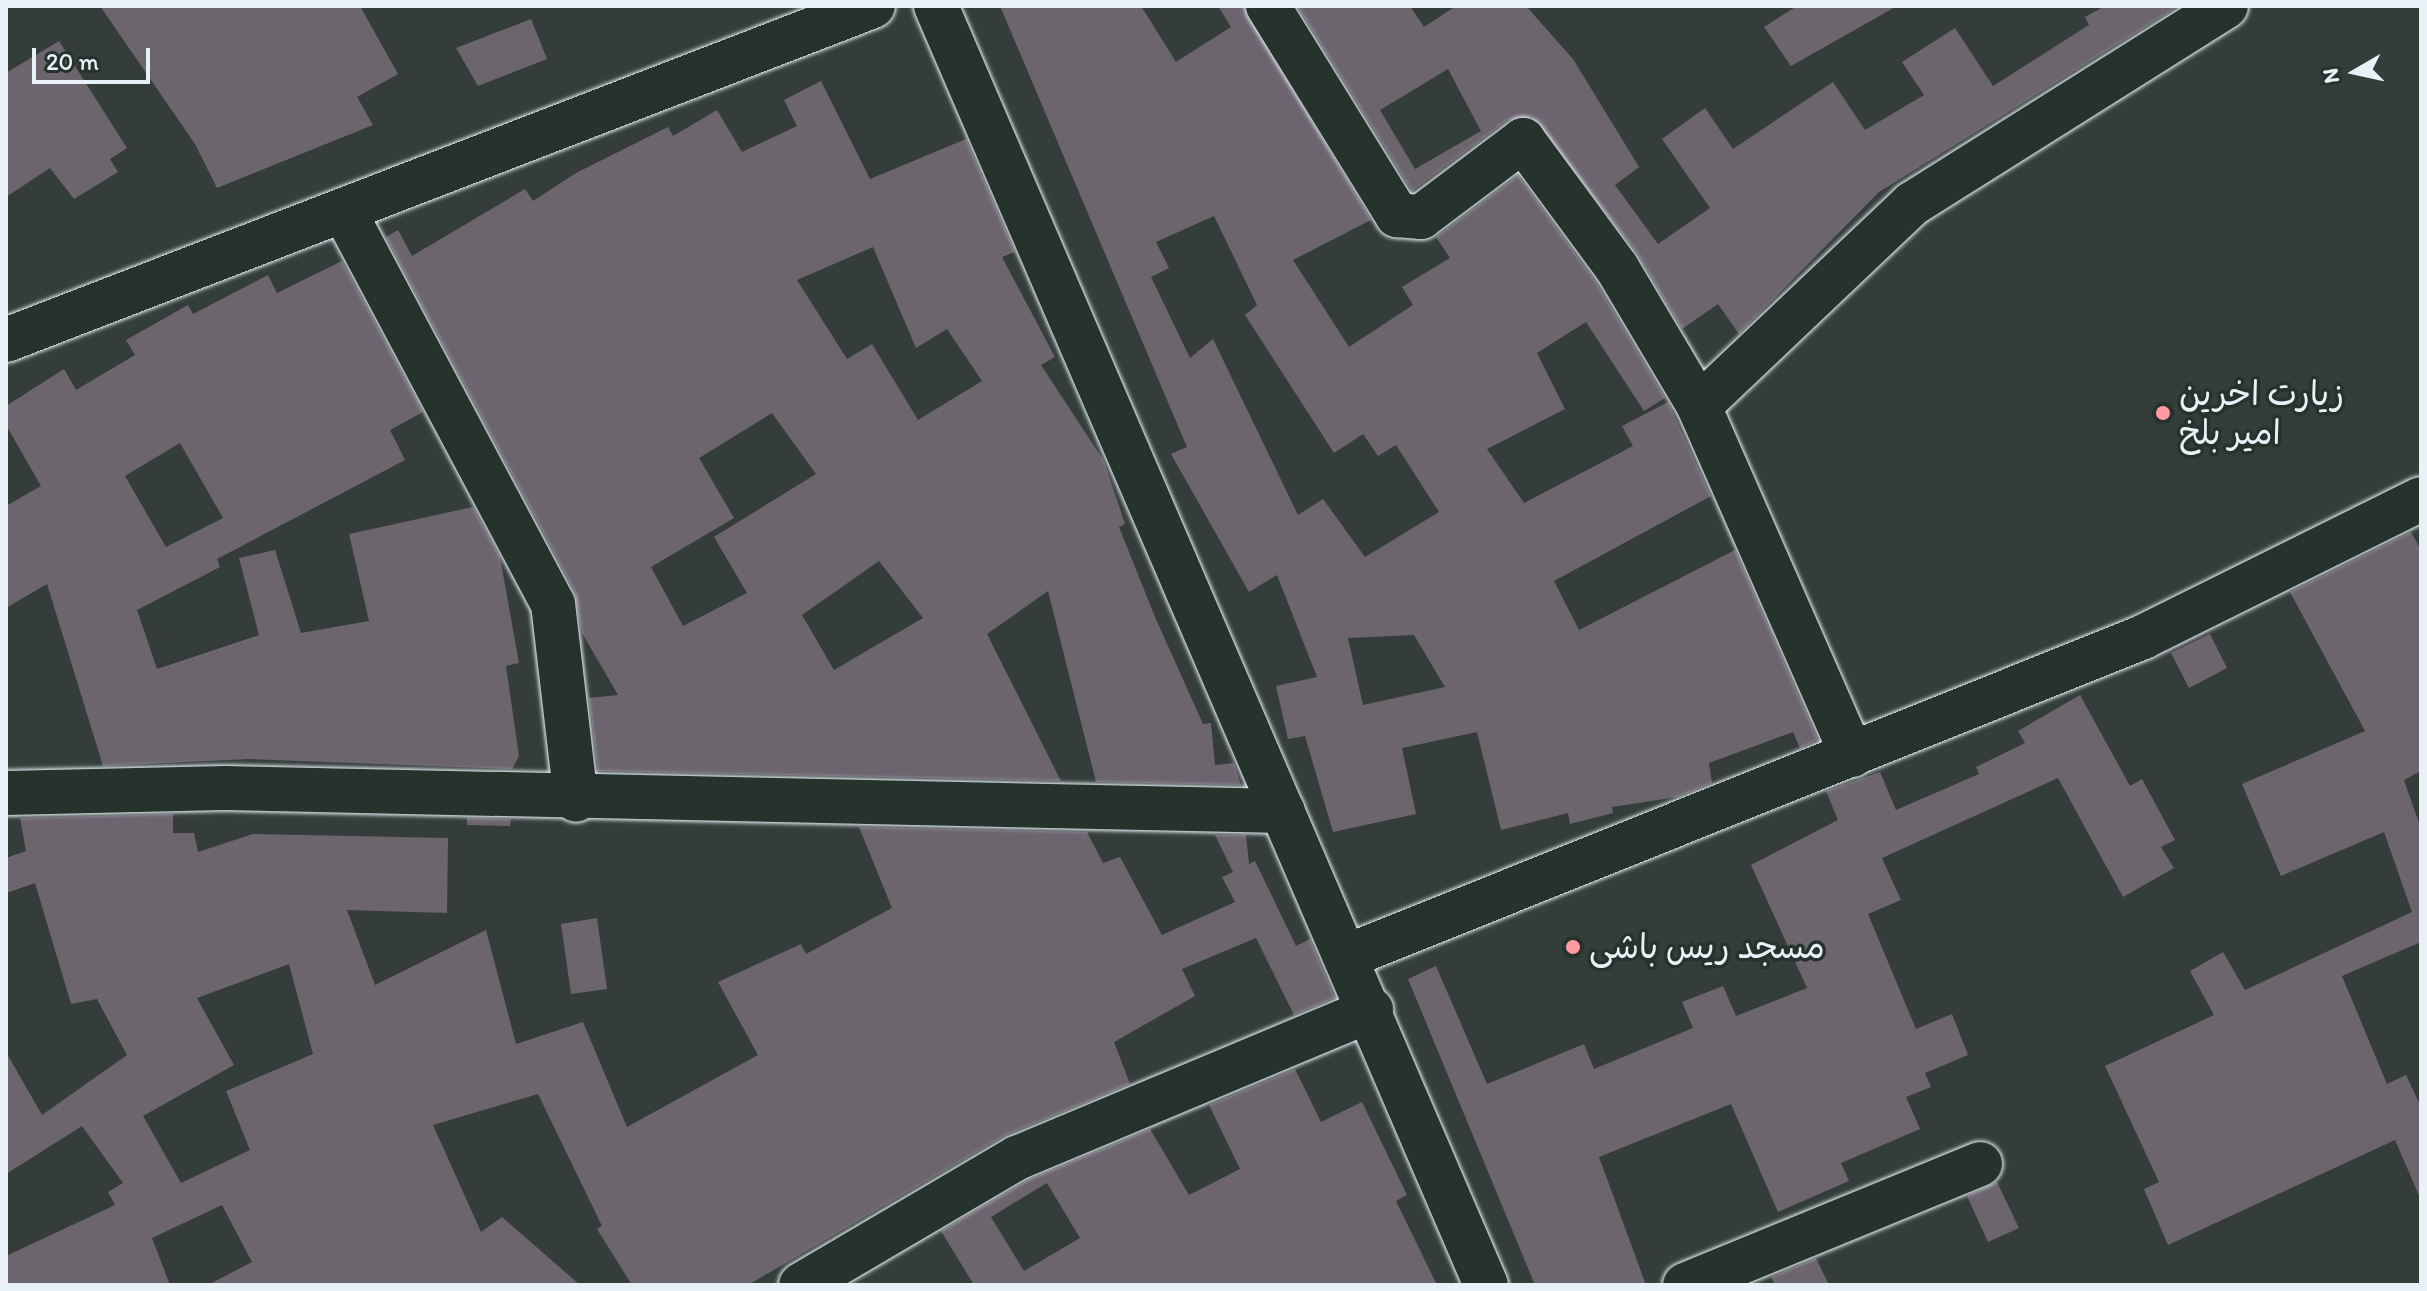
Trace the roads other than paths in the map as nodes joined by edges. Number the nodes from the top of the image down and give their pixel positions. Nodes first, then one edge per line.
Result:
1 (873, 6) edge
2 (936, 6) edge
3 (1268, 6) edge
4 (2226, 6) edge
5 (344, 211) junction
6 (6, 340) edge
7 (1699, 406) junction
8 (2421, 499) edge
9 (1852, 755) junction
10 (6, 793) edge
11 (576, 800) junction
12 (1283, 811) junction
13 (1348, 956) junction
14 (1371, 1010) junction
15 (1980, 1164) dead end
16 (801, 1285) edge
17 (1486, 1285) edge
18 (1685, 1285) edge

1 - 5 street
2 - 12 street
3 - 7 street
4 - 7 street
5 - 6 street
5 - 11 street
7 - 9 street
8 - 9 street
9 - 13 street
10 - 11 street
11 - 12 street
12 - 13 street
13 - 14 street
14 - 16 street
14 - 17 street
15 - 18 street

